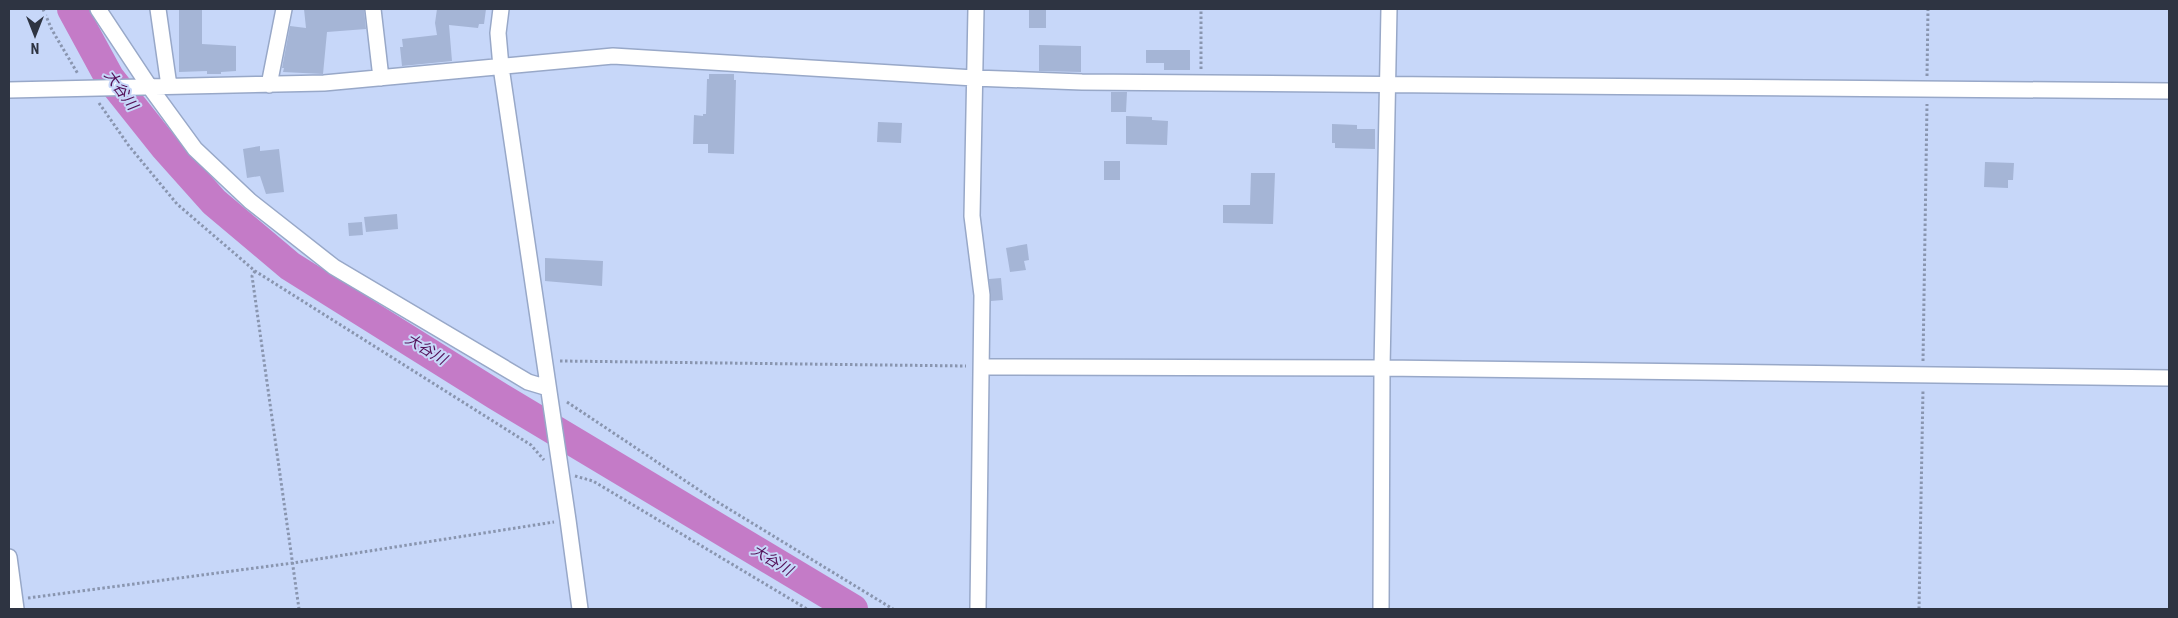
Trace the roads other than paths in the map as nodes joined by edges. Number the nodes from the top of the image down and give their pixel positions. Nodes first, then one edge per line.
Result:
1 (98, 9) edge
2 (158, 9) edge
3 (284, 9) edge
4 (373, 9) edge
5 (500, 9) edge
6 (976, 9) edge
7 (1389, 9) edge
8 (502, 68) junction
9 (381, 78) junction
10 (974, 78) junction
11 (1388, 84) junction
12 (269, 85) junction
13 (146, 86) junction
14 (169, 86) junction
15 (9, 90) edge
16 (2169, 91) edge
17 (982, 366) junction
18 (1382, 368) junction
19 (2169, 378) edge
20 (549, 394) junction
21 (9, 557) edge
22 (15, 604) edge
23 (580, 609) edge
24 (978, 609) edge
25 (1381, 609) edge

1 - 13 street
2 - 14 street
3 - 12 street
4 - 9 street
5 - 8 street
6 - 10 street
7 - 11 street
8 - 9 street
8 - 10 street
8 - 20 street
9 - 12 street
10 - 11 street
10 - 17 street
11 - 16 street
11 - 18 street
12 - 14 street
13 - 14 street
13 - 15 street
13 - 20 street
17 - 18 street
17 - 24 street
18 - 19 street
18 - 25 street
20 - 23 street
21 - 22 street

